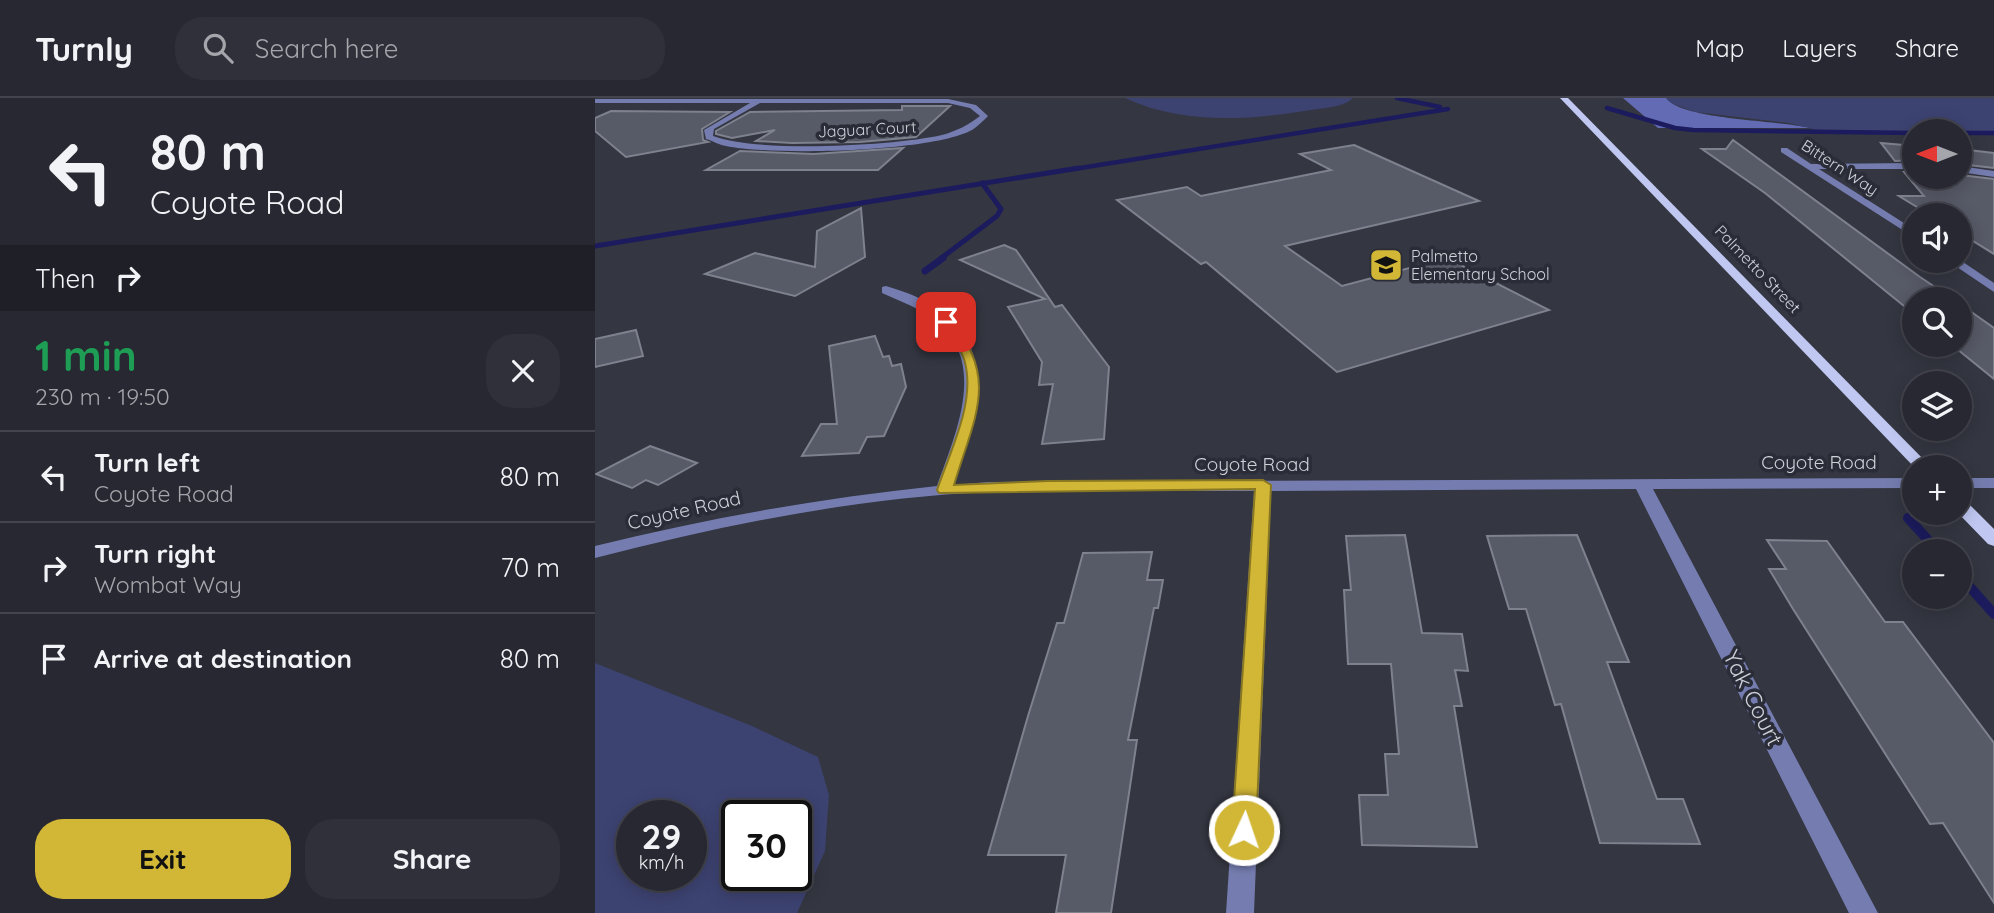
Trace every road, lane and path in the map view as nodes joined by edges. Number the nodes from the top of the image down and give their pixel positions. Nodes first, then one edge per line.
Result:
1 (1564, 98) edge
2 (595, 101) edge
3 (759, 101) junction
4 (1784, 150) dead end
5 (1812, 166) junction
6 (1902, 166) edge
7 (1972, 171) edge
8 (1994, 174) edge
9 (1902, 225) edge
10 (1972, 273) edge
11 (1994, 288) edge
12 (886, 290) dead end
13 (1911, 455) edge
14 (1641, 483) junction
15 (1902, 483) edge
16 (1972, 483) edge
17 (1994, 483) edge
18 (1263, 485) junction
19 (944, 490) junction
20 (1972, 517) edge
21 (1994, 540) edge
22 (595, 552) edge
23 (1240, 913) edge
24 (1864, 913) edge

1 - 13 main road, Palmetto Street
2 - 3 street, Jaguar Court
3 - 3 street, Jaguar Court
4 - 5 street, Bittern Way
5 - 6 street
5 - 9 street, Bittern Way
7 - 8 street
10 - 11 street
12 - 19 street
14 - 15 street, Coyote Road
14 - 18 street, Coyote Road
14 - 24 street, Yak Court
16 - 17 street
18 - 19 street, Coyote Road
18 - 23 street
19 - 22 street, Coyote Road
20 - 21 main road

